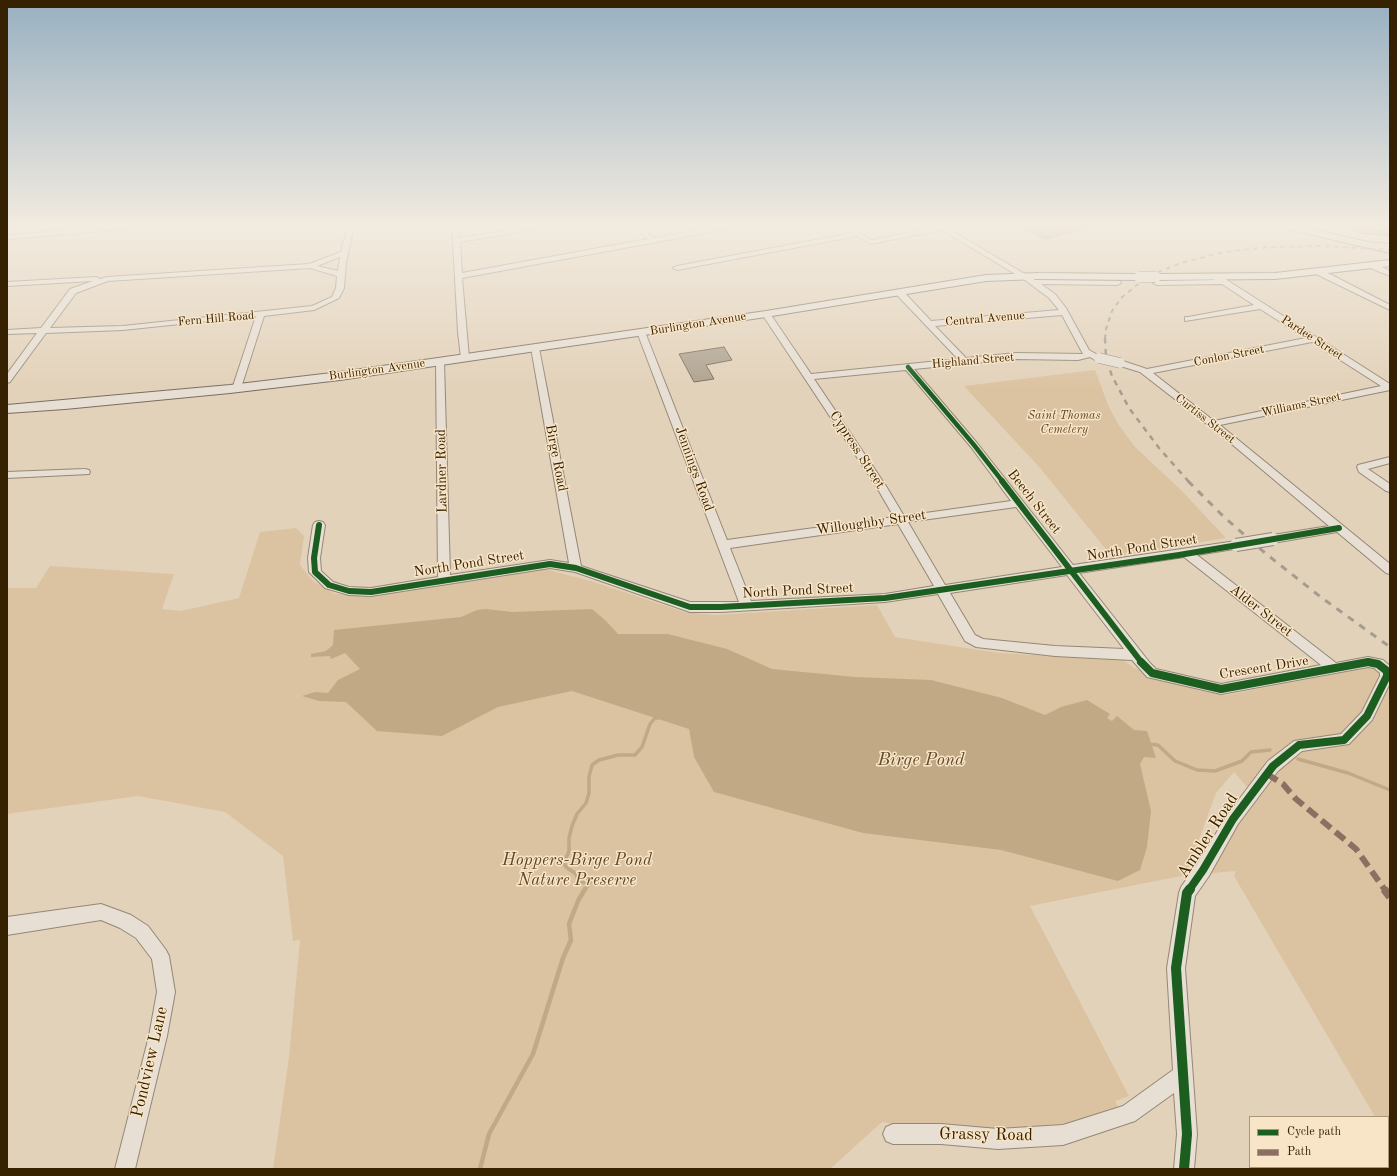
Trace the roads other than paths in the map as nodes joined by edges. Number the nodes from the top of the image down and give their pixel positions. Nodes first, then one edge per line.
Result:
1 (55, 280) junction
2 (58, 280) edge
3 (102, 280) edge
4 (340, 280) edge
5 (459, 280) edge
6 (975, 280) edge
7 (1030, 280) edge
8 (1048, 280) edge
9 (1220, 280) edge
10 (1335, 280) edge
11 (1117, 283) dead end
12 (7, 284) edge
13 (73, 291) junction
14 (899, 292) junction
15 (1262, 306) junction
16 (1390, 308) edge
17 (1064, 312) junction
18 (766, 314) junction
19 (260, 315) junction
20 (1188, 319) dead end
21 (930, 324) junction
22 (7, 332) edge
23 (42, 332) junction
24 (641, 332) junction
25 (1314, 339) junction
26 (535, 348) junction
27 (1089, 355) junction
28 (465, 358) junction
29 (964, 361) junction
30 (440, 362) junction
31 (908, 367) junction
32 (1145, 372) junction
33 (810, 377) junction
34 (7, 380) edge
35 (1389, 387) edge
36 (237, 389) junction
37 (7, 409) edge
38 (1212, 424) junction
39 (1390, 460) edge
40 (85, 472) dead end
41 (7, 475) edge
42 (1390, 489) edge
43 (1020, 503) junction
44 (901, 519) junction
45 (319, 525) dead end
46 (1339, 528) junction
47 (722, 545) junction
48 (1188, 554) junction
49 (576, 568) junction
50 (1390, 570) edge
51 (1072, 571) junction
52 (444, 580) junction
53 (942, 590) junction
54 (746, 605) junction
55 (1136, 655) junction
56 (1381, 665) joint
57 (1335, 669) junction
58 (7, 926) edge
59 (1184, 1074) junction
60 (893, 1134) dead end
61 (125, 1169) edge
62 (1184, 1169) edge

1 - 2 street
1 - 12 street
1 - 13 street
3 - 13 street
4 - 19 street, Fern Hill Road
5 - 28 street
6 - 14 main road, Burlington Avenue
7 - 17 street
8 - 11 street, Burlington Avenue
9 - 15 street, Pardee Street
10 - 16 street
13 - 23 street
14 - 18 main road, Burlington Avenue
14 - 21 street
15 - 20 street
15 - 25 street, Pardee Street
17 - 21 street, Central Avenue
17 - 27 street
18 - 24 main road, Burlington Avenue
18 - 33 street, Cypress Street
19 - 23 street, Fern Hill Road
19 - 36 street
21 - 29 street
22 - 23 street, Fern Hill Road
23 - 34 street
24 - 26 main road, Burlington Avenue
24 - 47 street, Jennings Road
25 - 32 street, Conlon Street
25 - 35 street, Pardee Street
26 - 28 main road, Burlington Avenue
26 - 49 street, Birge Road
27 - 29 street, Highland Street
27 - 32 street, Curtiss Street, bridge
28 - 30 main road, Burlington Avenue
29 - 31 street, Highland Street
30 - 36 main road, Burlington Avenue
30 - 52 street, Lardner Road
31 - 33 street, Highland Street
31 - 43 street, Beech Street
32 - 38 street, Curtiss Street
33 - 44 street, Cypress Street
35 - 38 street, Williams Street
36 - 37 main road, Burlington Avenue
38 - 46 street, Curtiss Street
39 - 42 street
40 - 41 street
43 - 44 street, Willoughby Street
43 - 51 street, Beech Street
44 - 47 street, Willoughby Street
44 - 53 street, Cypress Street
45 - 52 street, North Pond Street
46 - 48 street, North Pond Street, bridge
46 - 50 street, Curtiss Street
47 - 54 street, Jennings Road
48 - 51 street, North Pond Street
48 - 57 street, Alder Street
49 - 52 street, North Pond Street
49 - 54 street, North Pond Street
51 - 53 street, North Pond Street
51 - 55 street, Beech Street
53 - 54 street, North Pond Street
53 - 55 street, Cypress Street
55 - 57 street, Crescent Drive
56 - 57 street, Crescent Drive
56 - 59 street, Ambler Road
58 - 61 street, Pondview Lane
59 - 60 street, Grassy Road
59 - 62 street, Ambler Road

